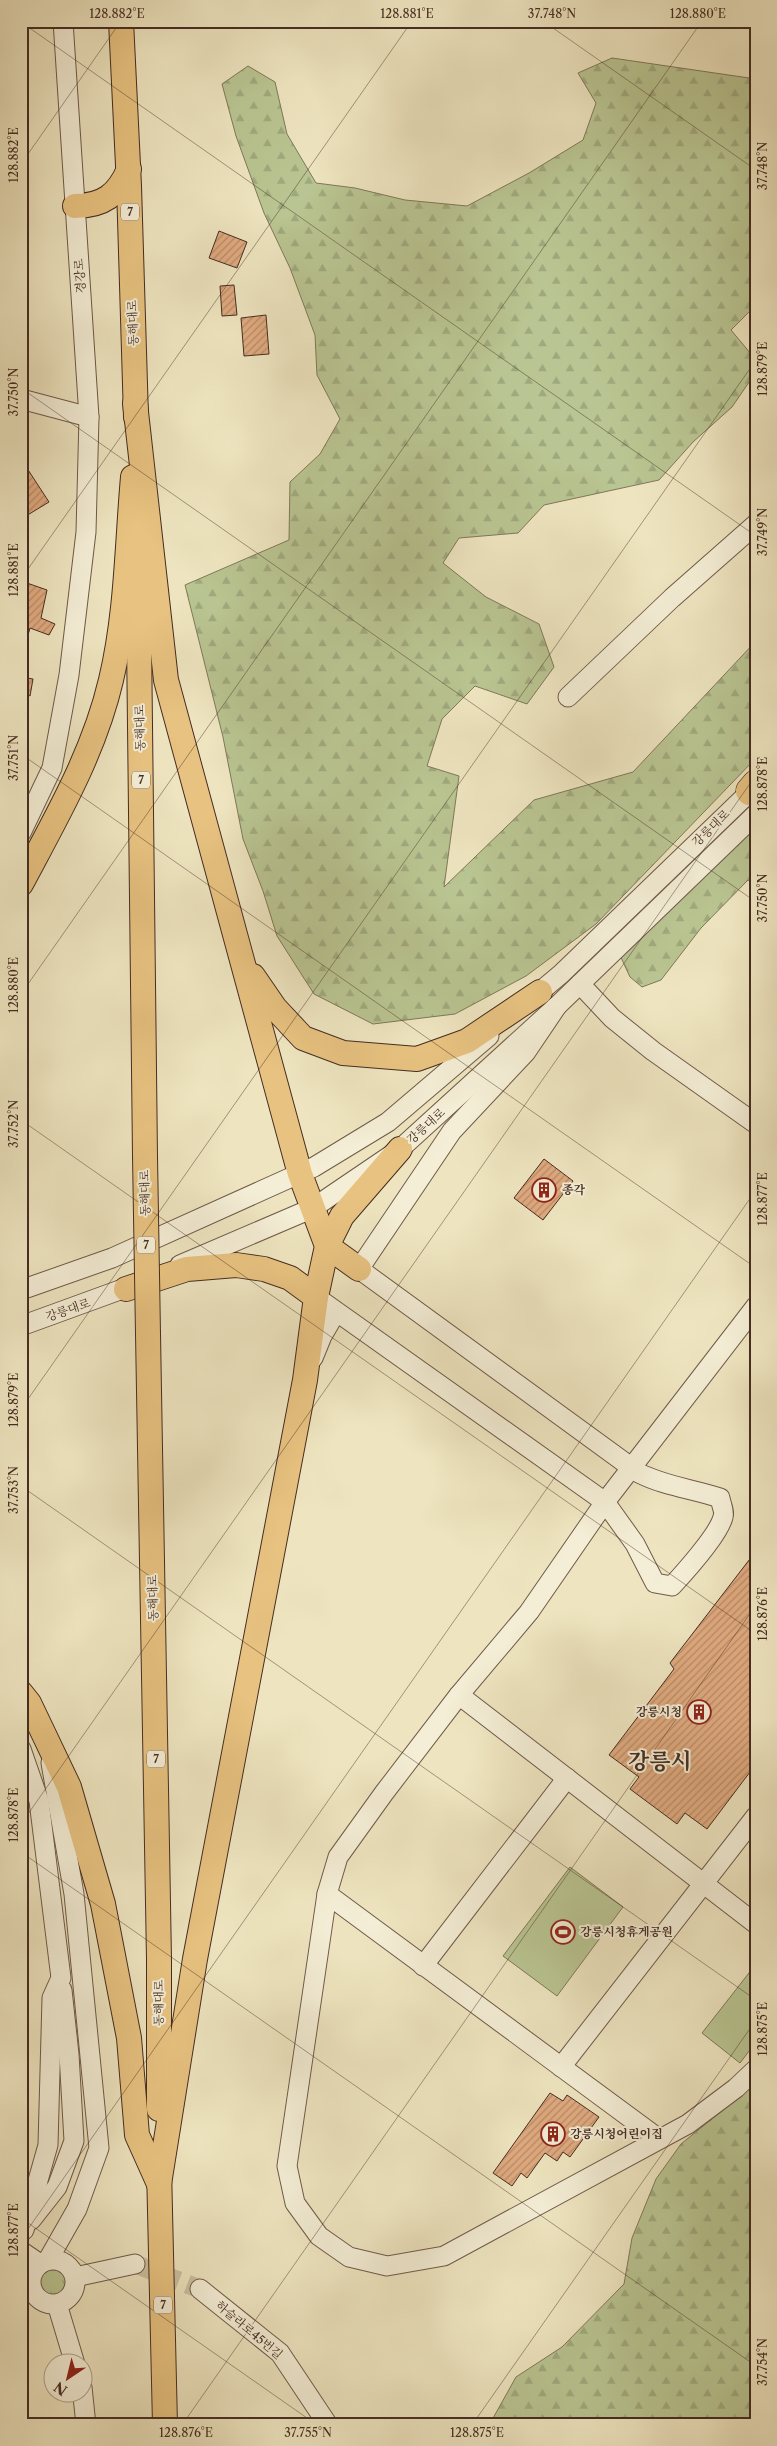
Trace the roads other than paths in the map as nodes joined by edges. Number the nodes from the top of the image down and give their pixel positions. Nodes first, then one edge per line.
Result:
1 (63, 21) edge
2 (121, 21) edge
3 (129, 169) junction
4 (75, 206) junction
5 (21, 399) edge
6 (135, 403) junction
7 (89, 417) junction
8 (137, 433) junction
9 (756, 524) edge
10 (568, 697) dead end
11 (754, 794) edge
12 (21, 833) edge
13 (21, 884) edge
14 (240, 958) junction
15 (580, 984) junction
16 (549, 999) junction
17 (756, 1124) edge
18 (400, 1149) junction
19 (300, 1174) junction
20 (313, 1208) junction
21 (327, 1246) junction
22 (359, 1269) junction
23 (126, 1289) junction
24 (21, 1290) edge
25 (316, 1297) junction
26 (336, 1312) junction
27 (754, 1313) edge
28 (21, 1326) edge
29 (305, 1380) junction
30 (633, 1467) junction
31 (605, 1502) junction
32 (459, 1695) junction
33 (24, 1702) edge
34 (21, 1749) edge
35 (567, 1778) junction
36 (756, 1816) edge
37 (705, 1884) junction
38 (327, 1894) junction
39 (756, 1924) edge
40 (423, 1966) junction
41 (61, 1978) junction
42 (561, 2067) junction
43 (756, 2069) edge
44 (660, 2139) junction
45 (159, 2184) junction
46 (23, 2231) edge
47 (21, 2251) edge
48 (44, 2262) junction
49 (135, 2264) tunnel mouth
50 (75, 2277) junction
51 (200, 2289) tunnel mouth
52 (57, 2304) junction
53 (72, 2354) edge
54 (84, 2404) edge
55 (86, 2425) edge
56 (165, 2425) edge
57 (328, 2425) edge

1 - 4 street, 경강로
2 - 3 main road, 동해대로 / 7
3 - 4 main road
3 - 6 main road, 동해대로 / 7
4 - 7 street, 경강로
5 - 7 street
6 - 8 main road, 동해대로 / 7
6 - 14 main road
7 - 12 street, 경강로
8 - 13 main road
8 - 45 main road, 동해대로 / 7, bridge
9 - 10 street
11 - 15 street, 강릉대로
11 - 16 street, 강릉대로
14 - 16 main road
14 - 19 main road
15 - 16 street, 강릉대로
15 - 17 street
16 - 18 street, 강릉대로
16 - 19 street, 강릉대로
16 - 22 street
18 - 20 street, 강릉대로
18 - 21 main road
19 - 20 main road
19 - 24 street, 강릉대로
20 - 21 main road
20 - 23 street, 강릉대로
21 - 22 main road
21 - 25 main road
22 - 30 street
23 - 25 main road
23 - 28 street, 강릉대로
25 - 26 street
25 - 29 main road
26 - 29 street
26 - 31 street
27 - 30 street
29 - 45 main road
30 - 31 street
30 - 31 street
31 - 32 street
32 - 35 street
32 - 38 street
33 - 45 main road
33 - 48 street
34 - 41 street
35 - 37 street
35 - 40 street
36 - 37 street
37 - 39 street
37 - 42 street
38 - 40 street
38 - 44 street
40 - 42 street
41 - 46 street
41 - 46 street
42 - 44 street
43 - 44 street
45 - 56 main road, 동해대로 / 7
47 - 48 street
48 - 50 street
48 - 52 street
49 - 50 street
50 - 52 street
51 - 57 street, 하슬라로45번길
52 - 53 street
54 - 55 street

